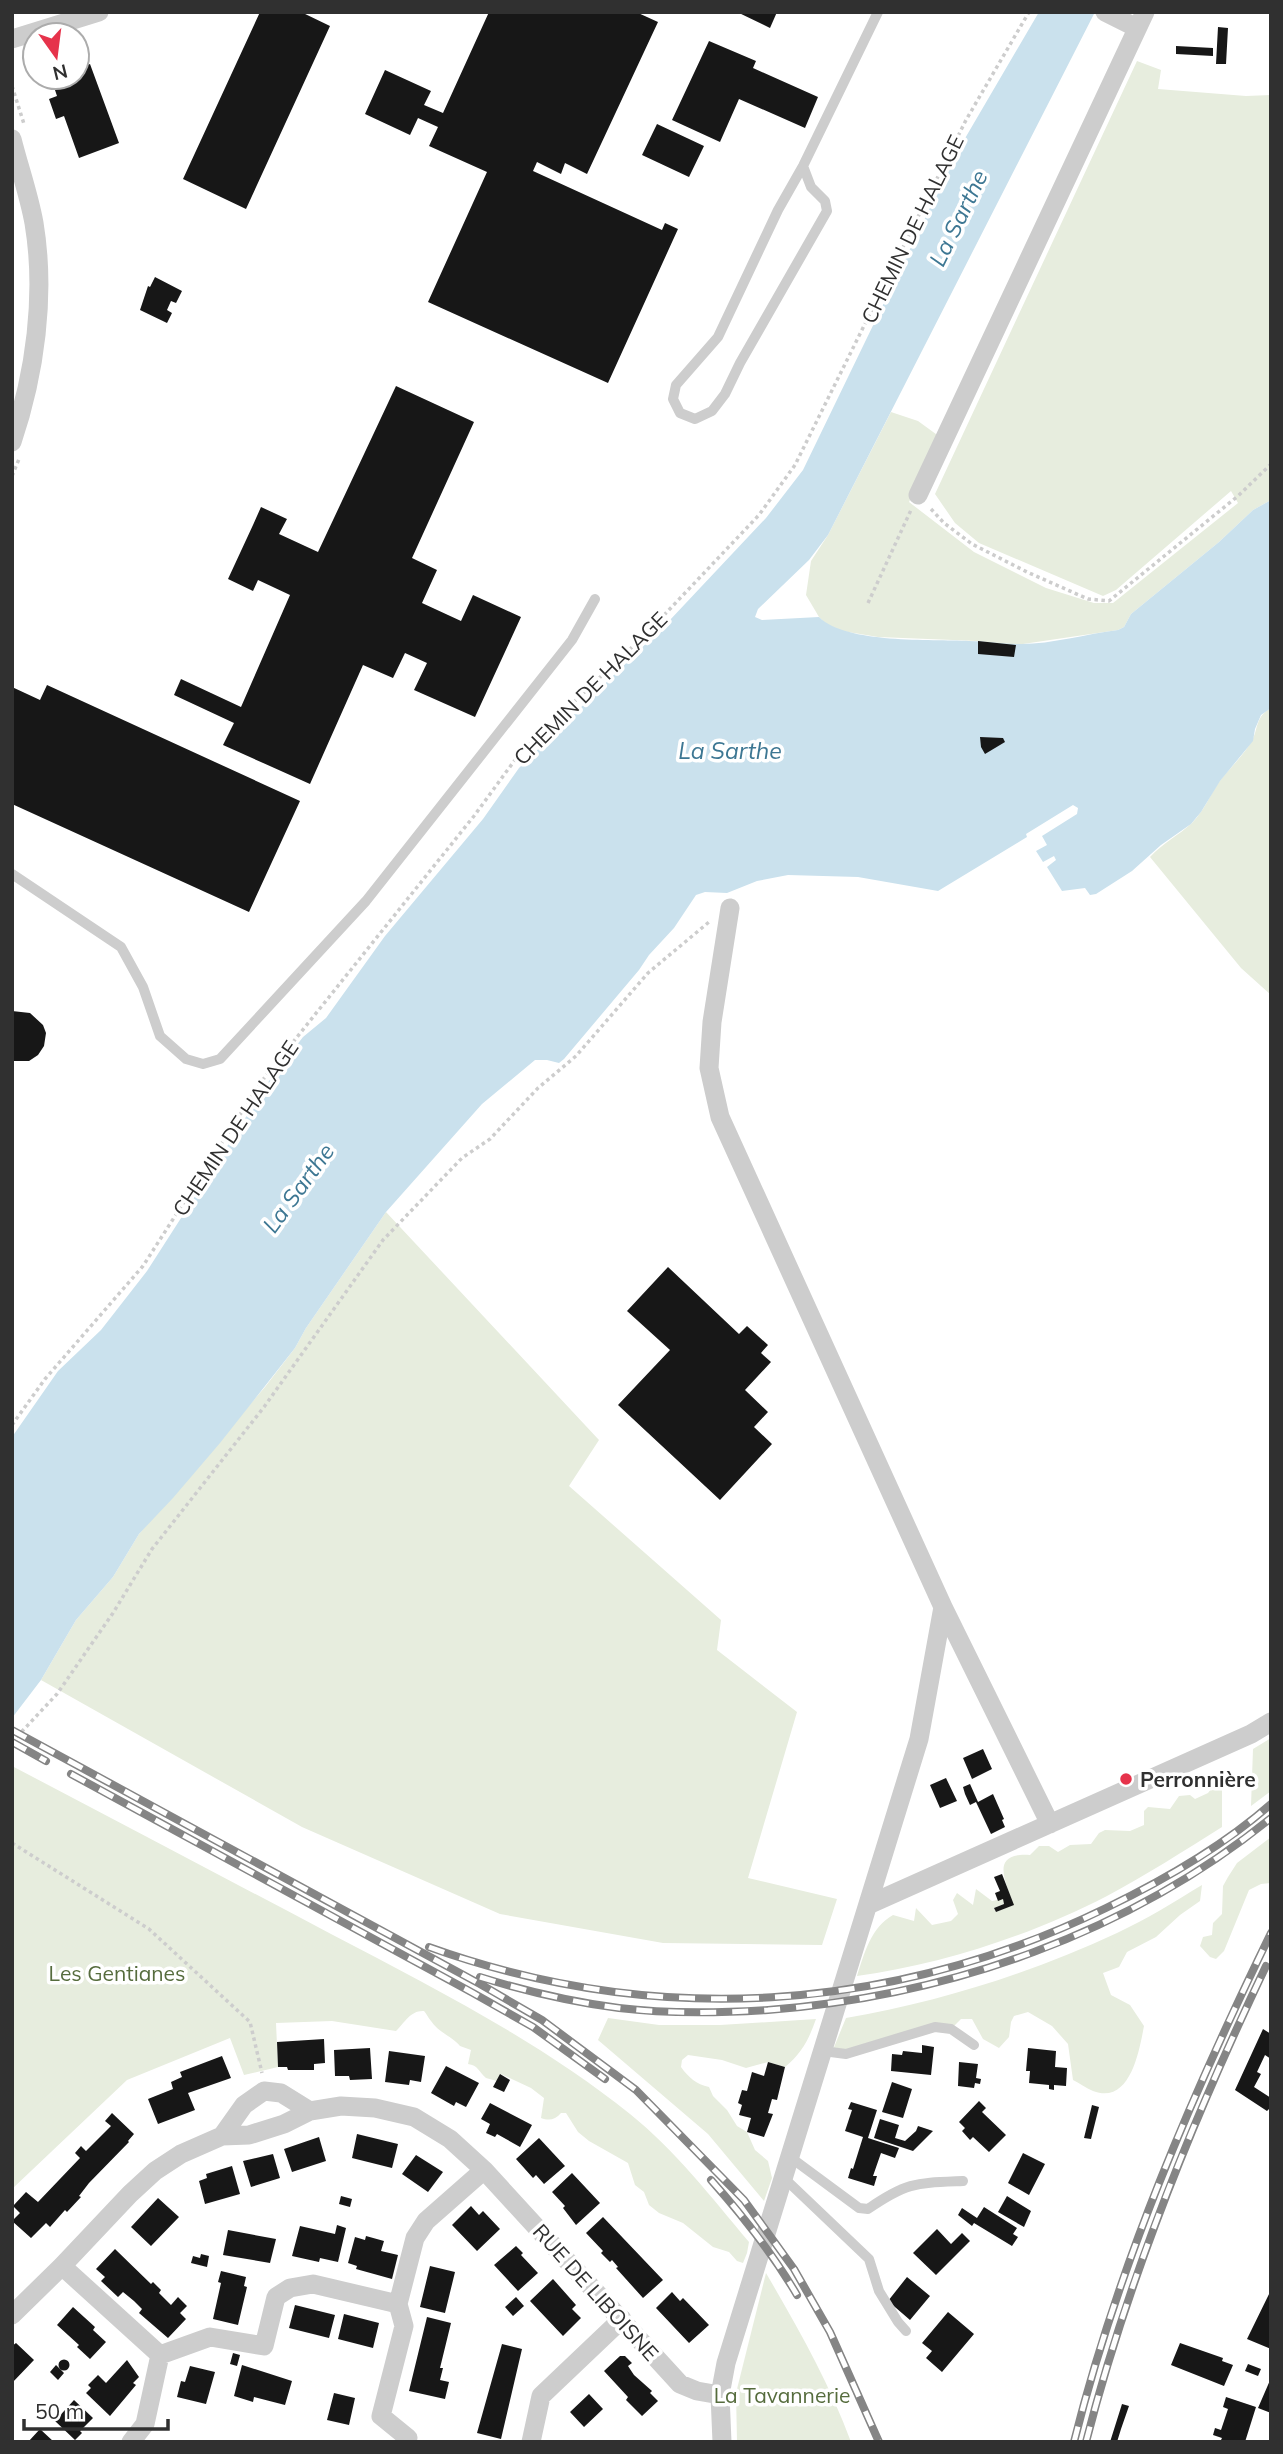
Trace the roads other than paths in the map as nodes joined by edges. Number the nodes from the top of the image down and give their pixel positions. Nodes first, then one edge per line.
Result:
1 (99, 12) edge
2 (878, 12) edge
3 (1108, 14) edge
4 (1141, 20) edge
5 (12, 39) edge
6 (12, 139) edge
7 (803, 166) junction
8 (12, 442) edge
9 (918, 495) road end
10 (595, 599) dead end
11 (12, 874) edge
12 (729, 916) road end
13 (943, 1607) junction
14 (1271, 1722) edge
15 (1051, 1824) junction
16 (868, 1905) junction
17 (974, 2045) dead end
18 (823, 2051) junction
19 (310, 2111) junction
20 (222, 2136) junction
21 (790, 2157) junction
22 (484, 2170) junction
23 (783, 2178) junction
24 (963, 2181) dead end
25 (62, 2266) junction
26 (398, 2304) junction
27 (12, 2315) edge
28 (622, 2319) junction
29 (906, 2331) dead end
30 (160, 2355) junction
31 (720, 2396) junction
32 (408, 2438) dead end
33 (131, 2442) edge
34 (531, 2442) edge
35 (722, 2442) edge

1 - 5 street
2 - 7 lane
3 - 4 street
4 - 9 street
6 - 8 street
7 - 7 lane
10 - 11 lane
12 - 13 street
13 - 15 street
13 - 16 street
14 - 15 street
15 - 16 street
16 - 18 street
17 - 18 lane
18 - 21 street
19 - 20 street, RUE DE LIBOISNE
19 - 20 street
19 - 22 street, RUE DE LIBOISNE
20 - 25 street, RUE DE LIBOISNE
21 - 23 street
21 - 24 lane
22 - 26 street
22 - 28 street, RUE DE LIBOISNE
23 - 29 lane
23 - 31 street
25 - 27 street, RUE DE LIBOISNE
25 - 30 street
26 - 30 street
26 - 32 street
28 - 31 street, RUE DE LIBOISNE
28 - 34 street
30 - 33 street
31 - 35 street

